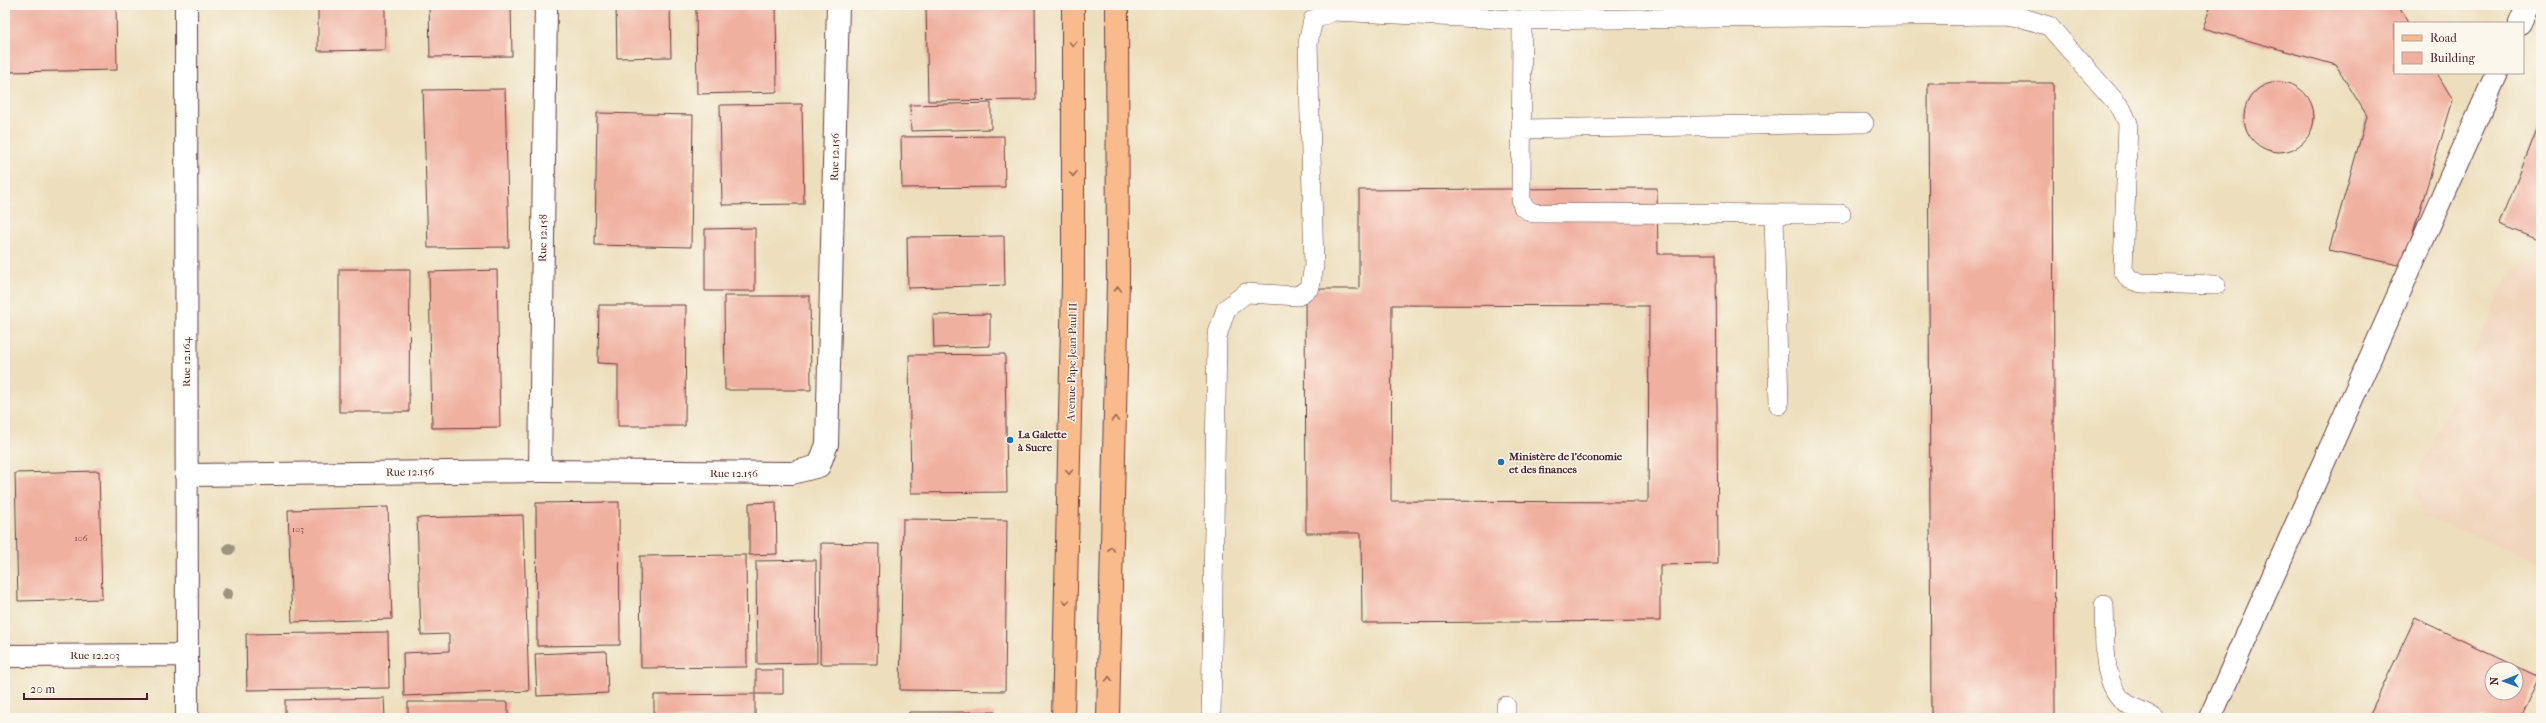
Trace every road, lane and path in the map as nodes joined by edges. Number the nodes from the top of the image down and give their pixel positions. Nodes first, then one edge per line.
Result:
1 (186, 5) edge
2 (546, 5) edge
3 (838, 5) edge
4 (1073, 5) edge
5 (1117, 5) edge
6 (2528, 5) edge
7 (1522, 20) junction
8 (2520, 22) edge
9 (2498, 74) edge
10 (1864, 123) dead end
11 (1522, 129) junction
12 (1841, 214) dead end
13 (1774, 215) junction
14 (2216, 285) dead end
15 (1779, 405) dead end
16 (540, 471) junction
17 (186, 475) junction
18 (2104, 605) dead end
19 (186, 655) junction
20 (5, 656) edge
21 (187, 718) edge
22 (1063, 718) edge
23 (1108, 718) edge
24 (1211, 718) edge
25 (2154, 718) edge
26 (2210, 718) edge

1 - 17 street, Rue 12.164
2 - 16 street, Rue 12.158
3 - 16 street, Rue 12.156
4 -> 22 main road, Avenue Pape Jean-Paul II
23 -> 5 main road
6 - 8 street
7 - 11 lane
7 - 14 lane
7 - 24 lane
9 - 26 street
10 - 11 lane
11 - 13 lane
12 - 13 lane
13 - 15 lane
16 - 17 street, Rue 12.156
17 - 19 street, Rue 12.164
18 - 25 lane
19 - 20 street, Rue 12.203
19 - 21 street, Rue 12.164

